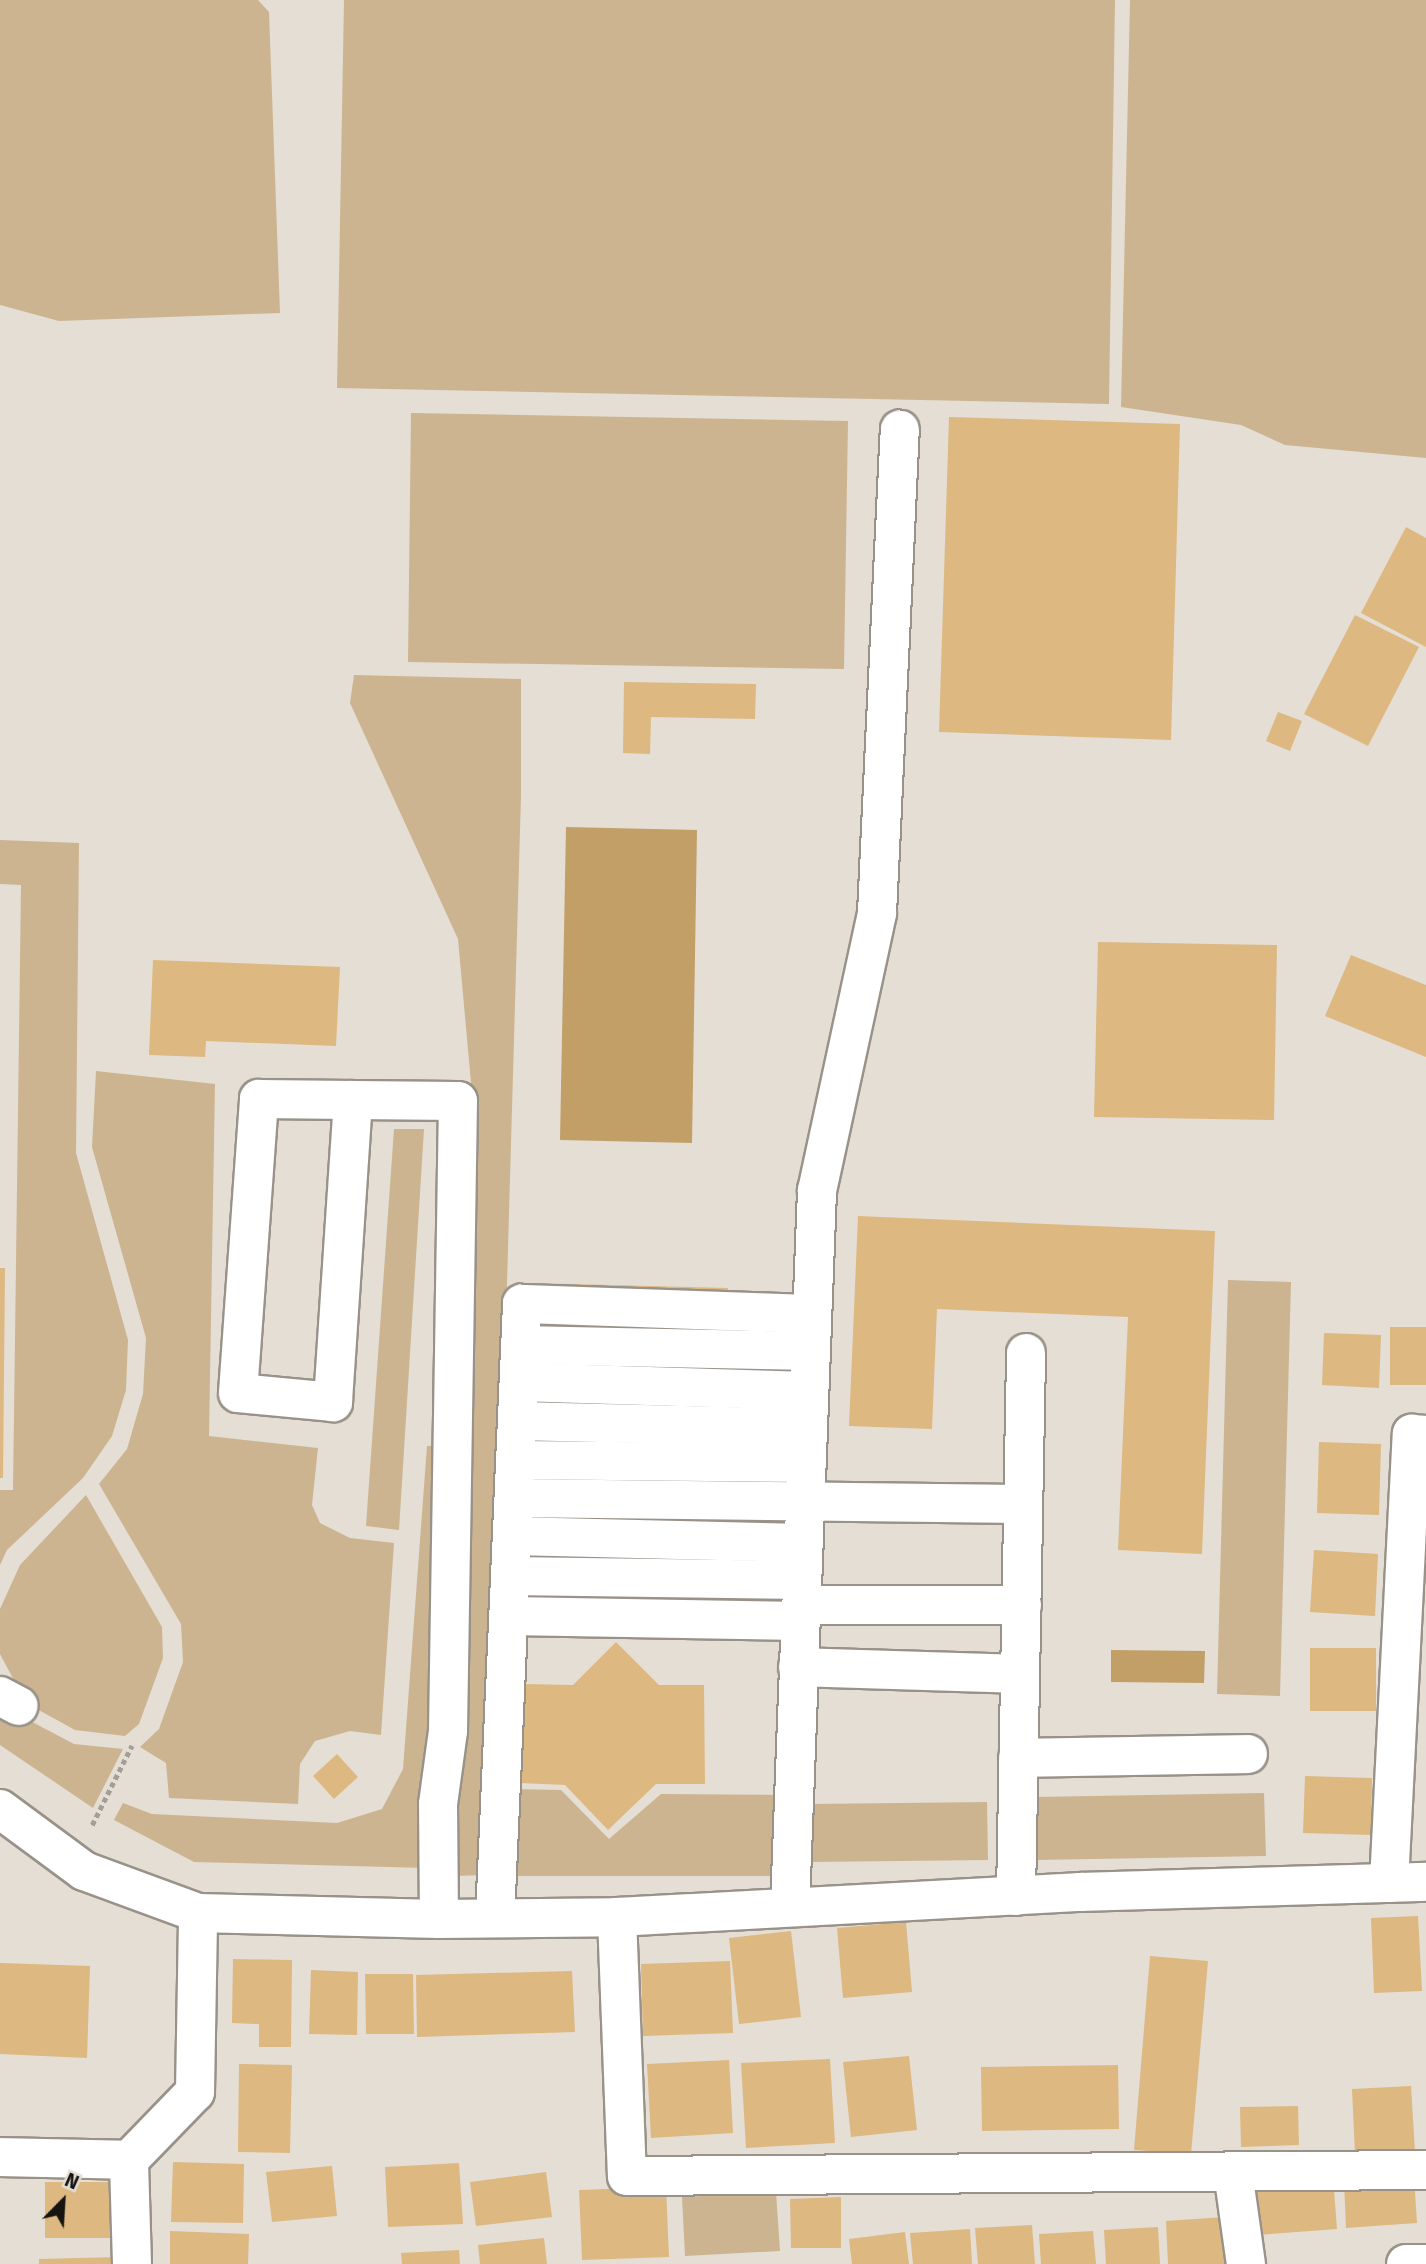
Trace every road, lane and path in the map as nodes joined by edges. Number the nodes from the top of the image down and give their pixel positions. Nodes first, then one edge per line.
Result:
1 (900, 429) dead end
2 (354, 1100) junction
3 (811, 1332) junction
4 (1026, 1353) dead end
5 (519, 1364) junction
6 (517, 1421) junction
7 (808, 1427) junction
8 (1426, 1435) edge
9 (515, 1460) junction
10 (514, 1498) junction
11 (805, 1502) junction
12 (1023, 1504) junction
13 (512, 1536) junction
14 (510, 1576) junction
15 (802, 1587) junction
16 (1022, 1605) junction
17 (509, 1616) junction
18 (1414, 1646) edge
19 (798, 1667) junction
20 (1020, 1674) junction
21 (132, 1745) dead end
22 (1248, 1754) dead end
23 (1018, 1758) junction
24 (0, 1809) edge
25 (73, 1863) junction
26 (1408, 1882) edge
27 (1016, 1896) junction
28 (790, 1906) junction
29 (198, 1913) junction
30 (617, 1917) junction
31 (495, 1918) junction
32 (439, 1919) junction
33 (0, 2157) edge
34 (130, 2160) junction
35 (1426, 2170) edge
36 (1233, 2172) junction
37 (132, 2264) edge
38 (1246, 2264) edge
39 (1406, 2264) edge
40 (1426, 2264) edge

1 - 3 street
2 - 2 street
2 - 32 street
3 - 5 street
3 - 7 street
4 - 12 street
5 - 6 street
5 - 7 street
6 - 7 street
6 - 9 street
7 - 9 street
7 - 11 street
8 - 18 street
9 - 10 street
10 - 11 street
10 - 13 street
11 - 12 street
11 - 15 street
12 - 16 street
13 - 14 street
13 - 15 street
14 - 15 street
14 - 17 street
15 - 16 street
15 - 17 street
15 - 19 street
16 - 20 street
17 - 31 street
18 - 26 street
19 - 20 street
19 - 28 street
20 - 23 street
21 - 25 path
22 - 23 street
23 - 27 street
24 - 25 street
25 - 29 street
26 - 27 street
27 - 28 street
28 - 30 street
29 - 32 street
29 - 34 street
30 - 31 street
30 - 36 street
31 - 32 street
33 - 34 street
34 - 37 street
35 - 36 street
36 - 38 street
39 - 40 street

